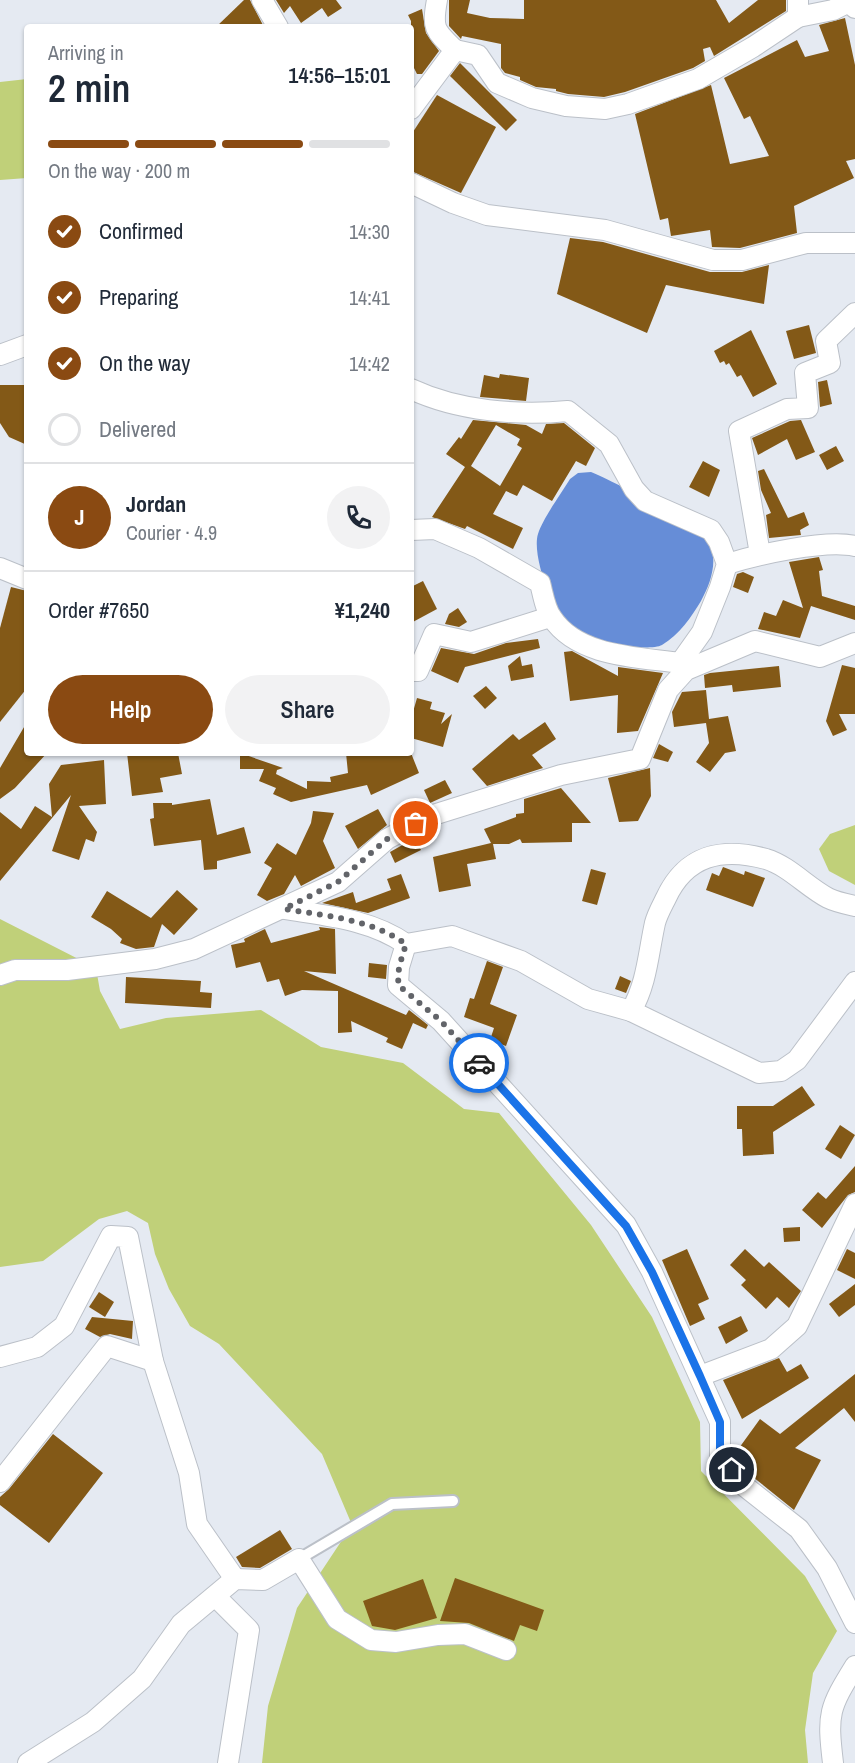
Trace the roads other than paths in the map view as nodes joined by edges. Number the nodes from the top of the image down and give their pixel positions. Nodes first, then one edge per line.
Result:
1 (262, 0) edge
2 (437, 0) edge
3 (852, 3) edge
4 (798, 9) edge
5 (276, 24) edge
6 (455, 50) junction
7 (414, 103) edge
8 (414, 184) edge
9 (855, 243) edge
10 (855, 313) edge
11 (24, 346) edge
12 (0, 355) edge
13 (414, 390) edge
14 (414, 531) edge
15 (855, 546) edge
16 (760, 554) junction
17 (727, 564) junction
18 (0, 568) edge
19 (24, 578) edge
20 (550, 617) junction
21 (855, 643) edge
22 (683, 666) junction
23 (414, 671) edge
24 (855, 906) edge
25 (284, 909) junction
26 (406, 944) junction
27 (0, 975) edge
28 (855, 982) edge
29 (631, 1011) junction
30 (855, 1204) edge
31 (0, 1357) edge
32 (153, 1361) junction
33 (700, 1376) junction
34 (0, 1482) edge
35 (453, 1501) dead end
36 (299, 1559) junction
37 (235, 1579) junction
38 (216, 1597) junction
39 (855, 1623) edge
40 (506, 1650) dead end
41 (855, 1666) edge
42 (28, 1763) edge
43 (228, 1763) edge
44 (833, 1763) edge

1 - 5 street
2 - 6 street
3 - 4 street
4 - 6 street
6 - 7 street
8 - 9 street
10 - 16 street
11 - 12 street
13 - 17 street
14 - 20 street
15 - 16 street
16 - 17 street
17 - 22 street
18 - 19 street
20 - 22 street
20 - 23 street
21 - 22 street
22 - 25 street
24 - 29 street
25 - 26 street
25 - 27 street
26 - 29 street
26 - 33 street
28 - 29 street
30 - 33 street
31 - 32 street
32 - 34 street
32 - 37 street
33 - 39 street
35 - 36 lane
36 - 37 street
36 - 40 street
37 - 38 street
38 - 42 street
38 - 43 street
41 - 44 street

